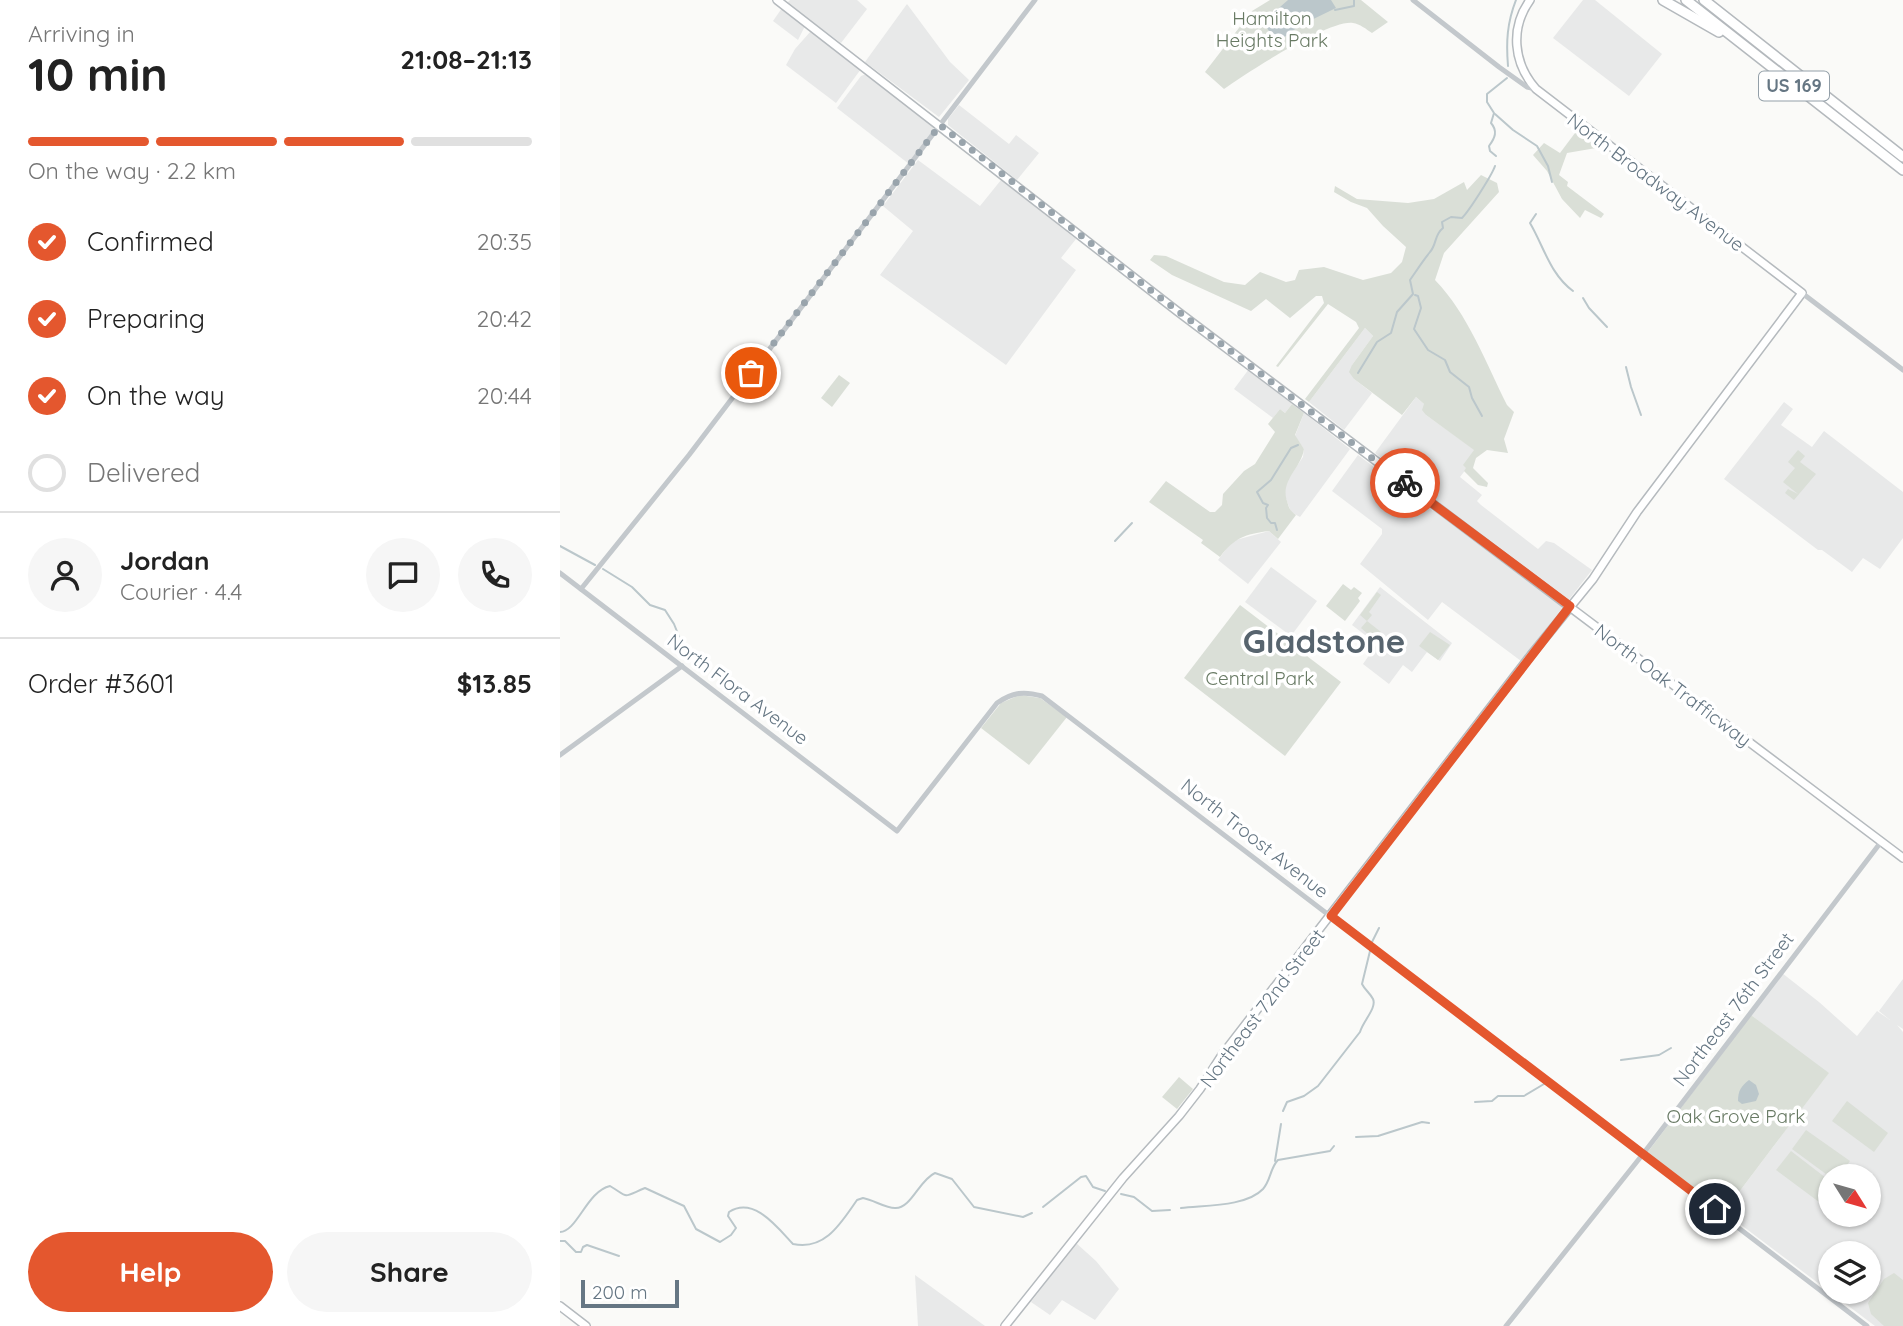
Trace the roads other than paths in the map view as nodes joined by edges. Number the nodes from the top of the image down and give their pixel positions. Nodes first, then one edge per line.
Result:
1 (777, 0) edge
2 (1035, 0) edge
3 (1413, 0) edge
4 (1530, 0) edge
5 (1663, 0) edge
6 (1686, 0) edge
7 (1704, 0) edge
8 (1709, 0) edge
9 (1732, 22) junction
10 (1744, 47) junction
11 (1522, 71) junction
12 (1512, 75) junction
13 (1535, 89) junction
14 (940, 125) junction
15 (1903, 157) edge
16 (1903, 170) edge
17 (1791, 285) junction
18 (1802, 293) junction
19 (1791, 307) junction
20 (1903, 370) edge
21 (560, 573) edge
22 (581, 589) junction
23 (1570, 606) junction
24 (682, 666) junction
25 (1019, 693) joint
26 (560, 755) edge
27 (1881, 842) junction
28 (1903, 858) edge
29 (1331, 916) junction
30 (1643, 1154) junction
31 (560, 1306) edge
32 (586, 1326) edge
33 (1005, 1326) edge
34 (1506, 1326) edge
35 (1867, 1326) edge

1 - 14 main road, North Oak Trafficway
2 - 14 street
3 - 12 street
4 - 11 main road
5 - 10 highway
6 - 10 highway, US 169
7 - 9 highway, US 169
8 - 9 highway
9 - 15 highway, US 169
10 - 16 highway, US 169
11 - 12 street
11 - 13 main road, North Broadway Avenue
12 - 13 street
13 - 17 main road, North Broadway Avenue
14 - 22 street
14 - 23 main road, North Oak Trafficway
17 - 18 main road, North Broadway Avenue
17 - 19 main road
18 - 19 main road, Northeast 72nd Street
18 - 20 street, North Broadway Avenue
19 - 23 main road, Northeast 72nd Street
21 - 22 street, North Flora Avenue
22 - 24 street, North Flora Avenue
23 - 27 main road, North Oak Trafficway
23 - 29 main road, Northeast 72nd Street
24 - 25 street, North Flora Avenue
24 - 26 street
25 - 29 street, North Troost Avenue
27 - 28 main road, North Oak Trafficway
27 - 30 street, Northeast 76th Street
29 - 30 street, North Troost Avenue
29 - 33 main road, Northeast 72nd Street
30 - 34 street, Northeast 76th Street
30 - 35 street, North Troost Avenue
31 - 32 main road

